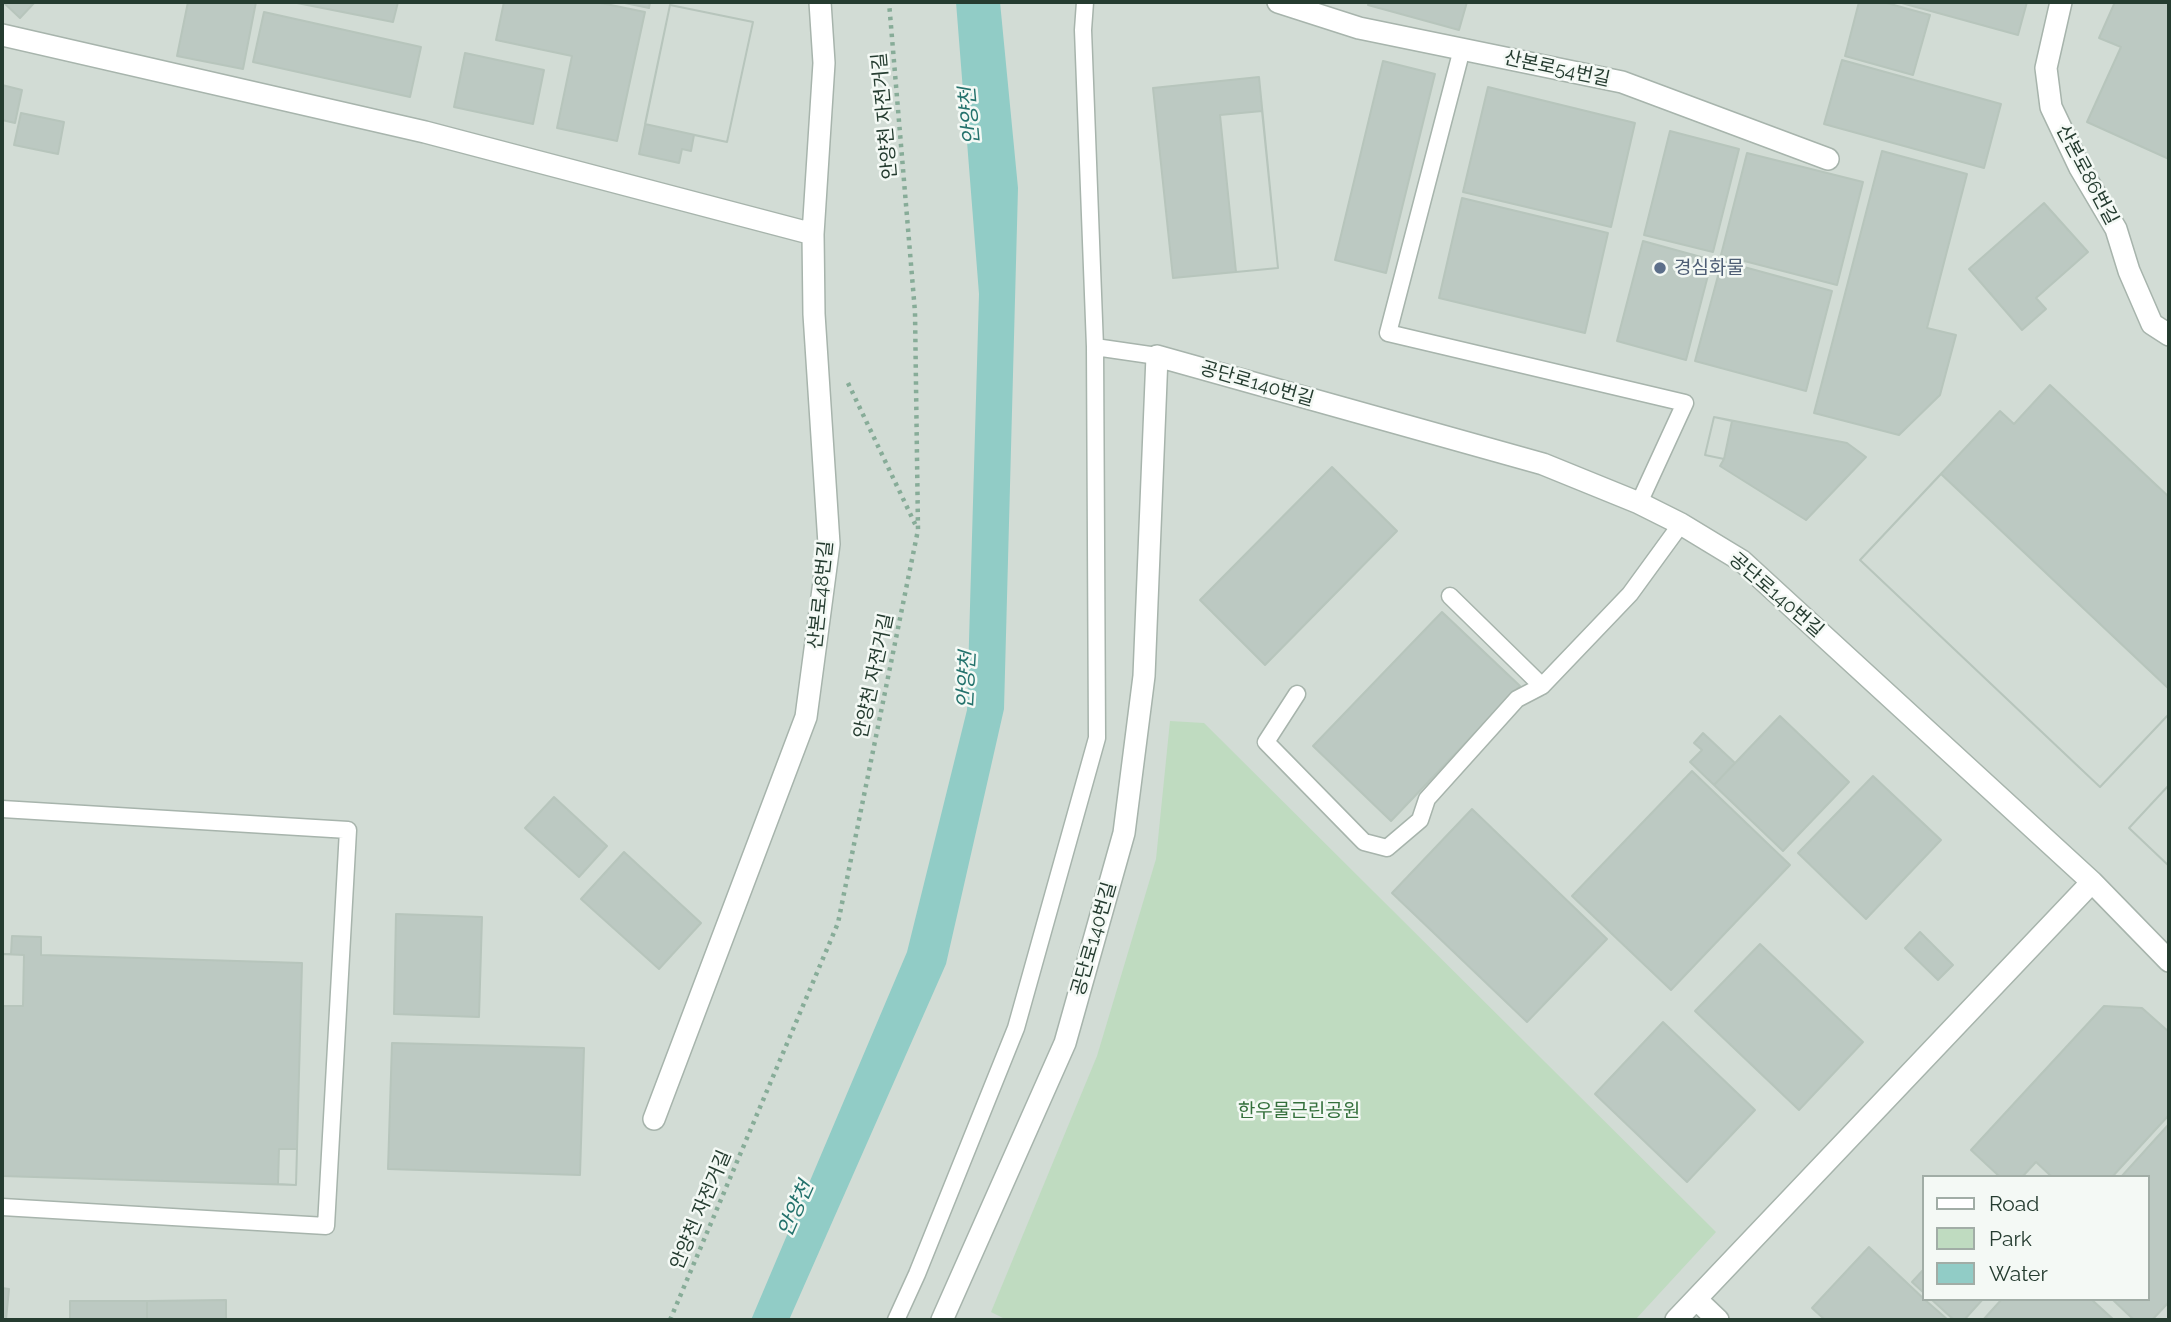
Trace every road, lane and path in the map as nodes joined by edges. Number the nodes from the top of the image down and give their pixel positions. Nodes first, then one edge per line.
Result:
1 (820, 2) edge
2 (889, 2) edge
3 (1085, 2) edge
4 (1278, 2) edge
5 (2060, 2) edge
6 (2, 35) edge
7 (1462, 49) junction
8 (1828, 159) dead end
9 (813, 234) junction
10 (2169, 335) edge
11 (1096, 347) junction
12 (1157, 356) junction
13 (843, 374) dead end
14 (1639, 503) junction
15 (1681, 524) junction
16 (918, 530) junction
17 (1450, 596) dead end
18 (1542, 686) junction
19 (1297, 694) dead end
20 (2, 809) edge
21 (2092, 882) junction
22 (2169, 961) edge
23 (654, 1119) dead end
24 (2, 1207) edge
25 (1696, 1299) junction
26 (670, 1320) edge
27 (896, 1320) edge
28 (942, 1320) edge
29 (1676, 1320) edge
30 (1718, 1320) edge

1 - 9 street, 산본로48번길
2 - 16 path, 안양천 자전거길
3 - 11 lane
4 - 7 street, 산본로54번길
5 - 10 street, 산본로86번길
6 - 9 street
7 - 8 street, 산본로54번길
7 - 14 lane
9 - 23 street, 산본로48번길
11 - 12 lane
11 - 27 lane
12 - 14 street, 공단로140번길
12 - 28 street, 공단로140번길
13 - 16 path
14 - 15 street, 공단로140번길
15 - 18 lane
15 - 21 street, 공단로140번길
16 - 26 path, 안양천 자전거길
17 - 18 lane
18 - 19 lane
20 - 24 lane
21 - 22 street, 공단로140번길
21 - 25 street
25 - 29 street
25 - 30 street

